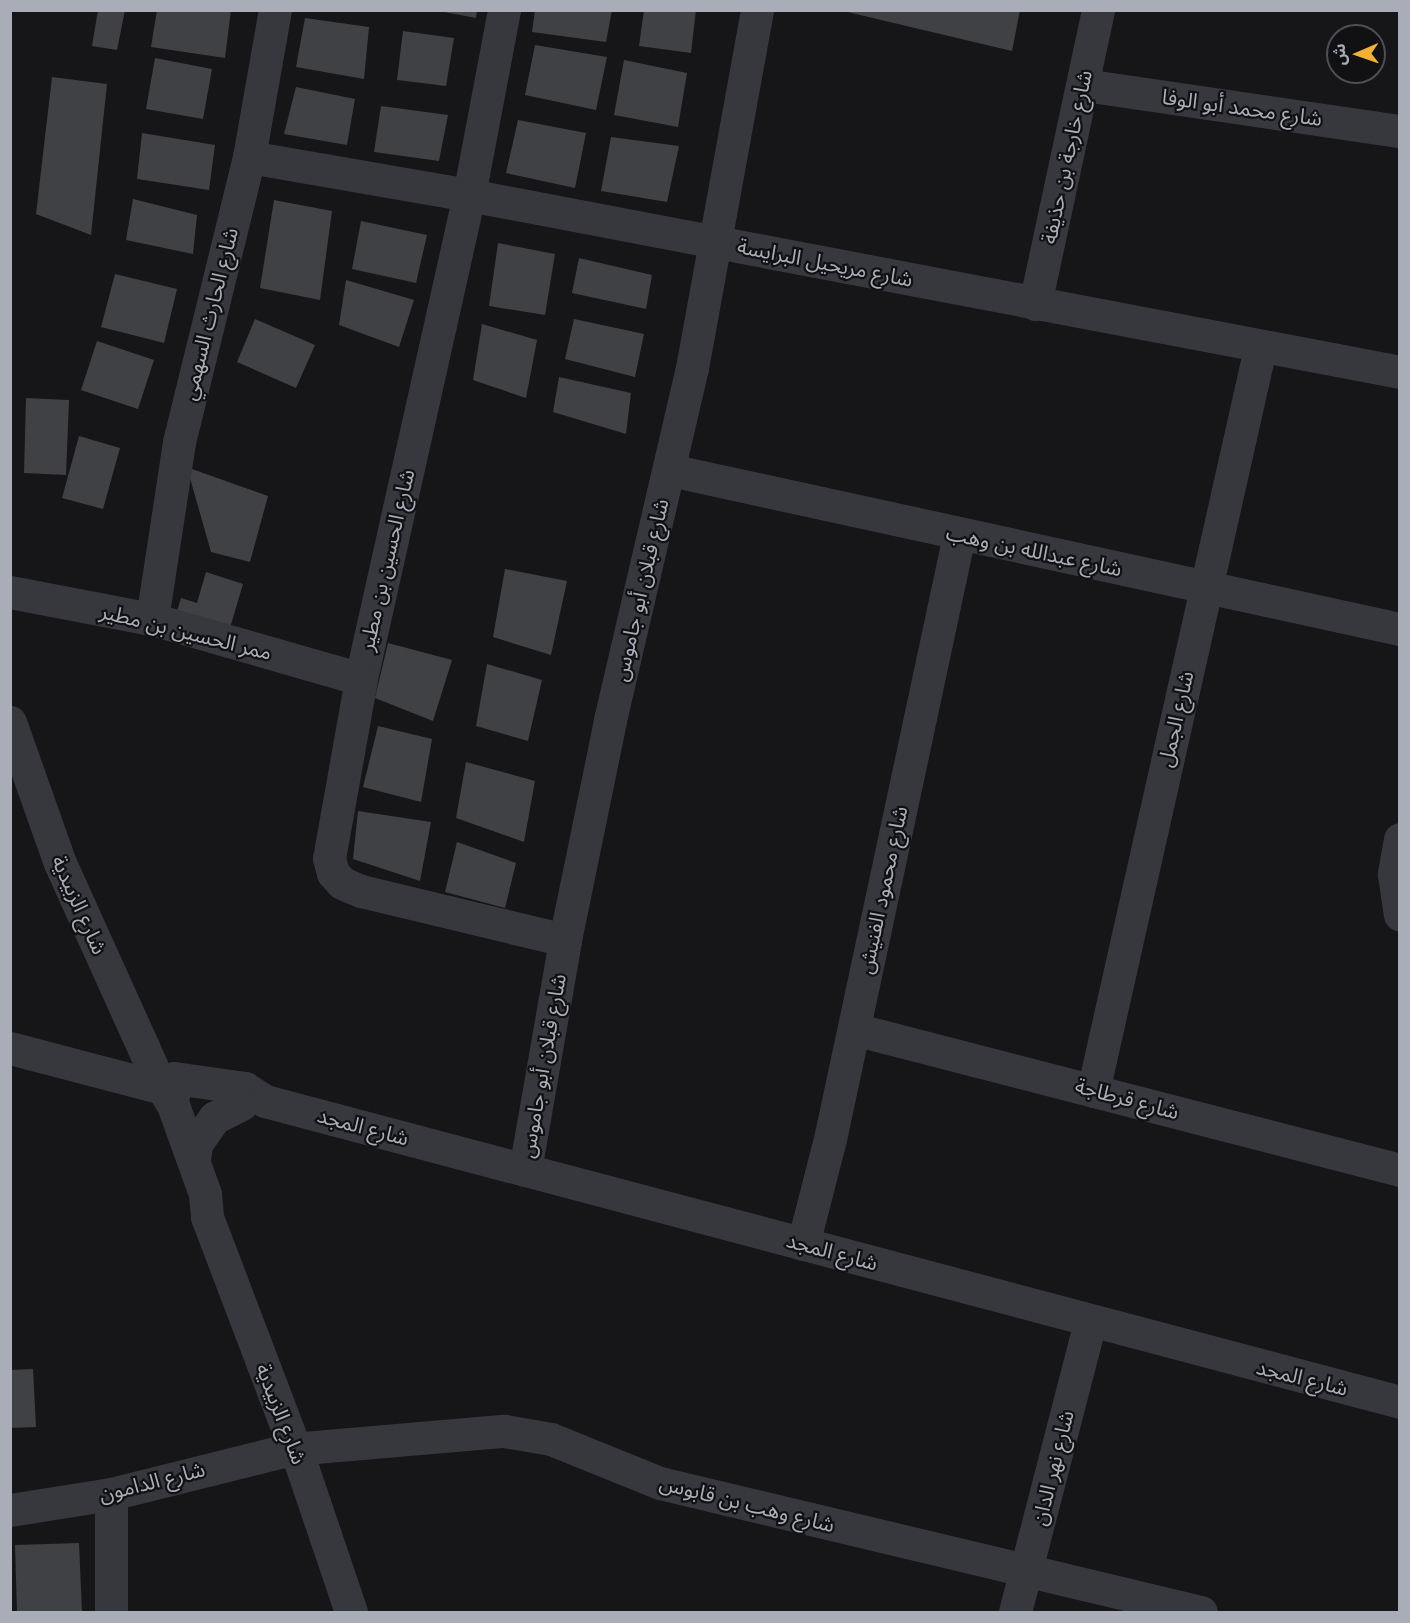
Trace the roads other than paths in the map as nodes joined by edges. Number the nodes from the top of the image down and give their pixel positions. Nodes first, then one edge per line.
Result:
1 (274, 10) edge
2 (504, 10) edge
3 (757, 10) edge
4 (1098, 10) edge
5 (1083, 85) junction
6 (1400, 130) edge
7 (249, 157) junction
8 (469, 195) junction
9 (716, 242) junction
10 (1035, 304) junction
11 (1260, 348) junction
12 (1400, 372) edge
13 (670, 470) junction
14 (959, 535) junction
15 (1205, 589) junction
16 (10, 592) edge
17 (152, 619) junction
18 (1400, 629) edge
19 (361, 679) junction
20 (10, 722) edge
21 (1400, 839) edge
22 (1400, 915) edge
23 (565, 940) junction
24 (854, 1029) junction
25 (137, 1034) junction
26 (10, 1048) edge
27 (201, 1082) junction
28 (160, 1084) junction
29 (1093, 1091) junction
30 (253, 1102) junction
31 (194, 1160) junction
32 (525, 1170) junction
33 (1400, 1170) edge
34 (207, 1217) junction
35 (803, 1244) junction
36 (1090, 1323) junction
37 (1400, 1402) edge
38 (292, 1449) junction
39 (111, 1494) junction
40 (10, 1510) edge
41 (1026, 1571) junction
42 (111, 1612) edge
43 (351, 1612) edge
44 (1015, 1612) edge
45 (1201, 1612) edge

1 - 7 street, شارع الحارث السهمي
2 - 8 street, شارع الحسين بن مطير
3 - 9 street, شارع قبلان أبو جاموس
4 - 5 street, شارع خارجة بن حذيفة
5 - 6 street, شارع محمد أبو الوفا
5 - 10 street, شارع خارجة بن حذيفة
7 - 8 street, شارع مريحيل البرايسة
7 - 17 street, شارع الحارث السهمي
8 - 9 street, شارع مريحيل البرايسة
8 - 19 street, شارع الحسين بن مطير
9 - 10 street, شارع مريحيل البرايسة
9 - 13 street, شارع قبلان أبو جاموس
10 - 11 street, شارع مريحيل البرايسة
11 - 12 street, شارع مريحيل البرايسة
11 - 15 street, شارع الجمل
13 - 14 street, شارع عبدالله بن وهب
13 - 23 street, شارع قبلان أبو جاموس
14 - 15 street, شارع عبدالله بن وهب
14 - 24 street, شارع محمود الفنيش
15 - 18 street, شارع عبدالله بن وهب
15 - 29 street, شارع الجمل
16 - 17 street, ممر الحسين بن مطير
17 - 19 street, ممر الحسين بن مطير
19 - 23 street, شارع الحسين بن مطير
20 - 25 street, شارع الزبيدية
21 - 22 street
23 - 32 street, شارع قبلان أبو جاموس
24 - 29 street, شارع قرطاجة
24 - 35 street, شارع محمود الفنيش
25 - 27 street
25 - 28 street, شارع الزبيدية
26 - 28 street, شارع المجد
27 - 28 street, شارع المجد
27 - 30 street, شارع المجد
28 - 30 street, شارع المجد
28 - 31 street, شارع الزبيدية
28 - 34 street, شارع الزبيدية
29 - 33 street, شارع قرطاجة
30 - 31 street
30 - 32 street, شارع المجد
31 - 34 street, شارع الزبيدية
32 - 35 street, شارع المجد
34 - 38 street, شارع الزبيدية
35 - 36 street, شارع المجد
36 - 37 street, شارع المجد
36 - 41 street, شارع نهر الدان
38 - 39 street, شارع الدامون
38 - 41 street, شارع وهب بن قابوس
38 - 43 street, شارع الزبيدية
39 - 40 street, شارع الدامون
39 - 42 street
41 - 44 street, شارع نهر الدان
41 - 45 street, شارع وهب بن قابوس

